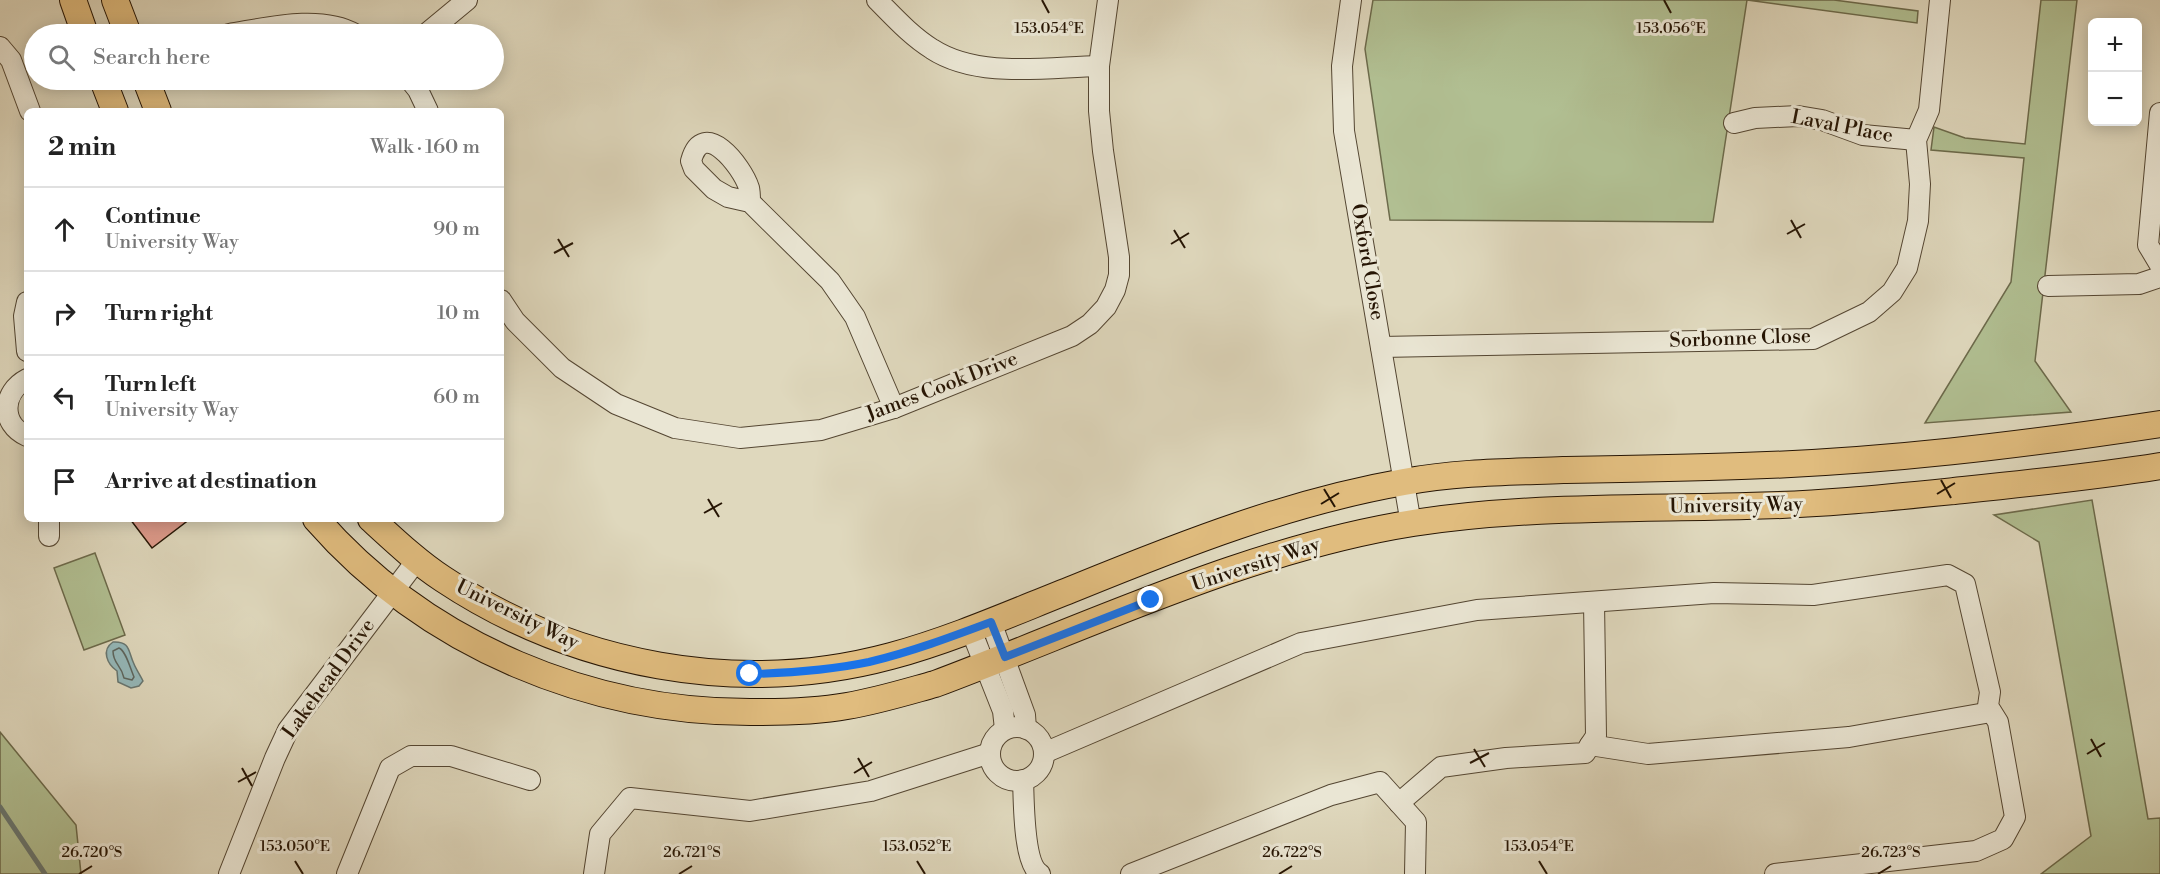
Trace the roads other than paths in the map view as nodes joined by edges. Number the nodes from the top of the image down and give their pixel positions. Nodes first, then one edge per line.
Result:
1 (115, 0) edge
2 (467, 0) edge
3 (877, 0) edge
4 (1108, 0) edge
5 (1351, 0) edge
6 (1940, 0) edge
7 (73, 2) edge
8 (81, 24) edge
9 (124, 24) edge
10 (438, 24) edge
11 (0, 47) edge
12 (1099, 66) junction
13 (107, 90) edge
14 (150, 90) edge
15 (418, 90) edge
16 (29, 108) edge
17 (114, 108) edge
18 (157, 108) edge
19 (427, 108) edge
20 (2160, 113) edge
21 (1730, 124) dead end
22 (1916, 140) junction
23 (750, 202) dead end
24 (2160, 265) edge
25 (2160, 277) edge
26 (2048, 286) dead end
27 (504, 304) edge
28 (1381, 347) junction
29 (24, 366) edge
30 (14, 388) edge
31 (894, 408) junction
32 (2160, 424) edge
33 (13, 430) edge
34 (2160, 466) edge
35 (1405, 482) junction
36 (319, 522) edge
37 (374, 522) edge
38 (1411, 524) junction
39 (417, 560) junction
40 (393, 592) junction
41 (1594, 602) junction
42 (981, 626) junction
43 (995, 661) junction
44 (1991, 712) junction
45 (1005, 729) junction
46 (1026, 729) junction
47 (1590, 745) junction
48 (990, 753) junction
49 (1044, 753) junction
50 (530, 780) dead end
51 (1023, 780) junction
52 (1399, 803) junction
53 (1033, 873) edge
54 (229, 874) edge
55 (347, 874) edge
56 (594, 874) edge
57 (1131, 874) edge
58 (1415, 874) edge
59 (1775, 874) edge

1 - 9 main road
2 - 10 street
3 - 12 street
4 - 12 street, James Cook Drive
5 - 28 street, Oxford Close
6 - 22 street, Sorbonne Close
7 - 8 main road
11 - 16 street
12 - 31 street, James Cook Drive
13 - 17 main road
14 - 18 main road
15 - 19 street
20 - 24 street
21 - 22 street, Laval Place
22 - 28 street, Sorbonne Close
23 - 31 street
25 - 26 street
27 - 31 street, James Cook Drive
28 - 35 street, Oxford Close
29 - 30 street
30 - 33 street
32 - 35 main road, University Way
34 - 38 main road, University Way
35 - 38 street, Oxford Close
35 - 42 main road, University Way
36 - 40 main road, University Way
37 - 39 main road, University Way
38 - 43 main road, University Way
39 - 40 street, Lakehead Drive
39 - 42 main road, University Way
40 - 43 main road, University Way
40 - 54 street, Lakehead Drive
41 - 44 street
41 - 47 street
41 - 49 street
42 - 43 street
43 - 45 street
43 - 46 street
44 - 47 street
44 - 59 street
45 - 46 street
45 - 48 street
46 - 49 street
47 - 52 street
48 - 51 street
48 - 56 street
49 - 51 street
50 - 55 street
51 - 53 street
52 - 57 street
52 - 58 street

